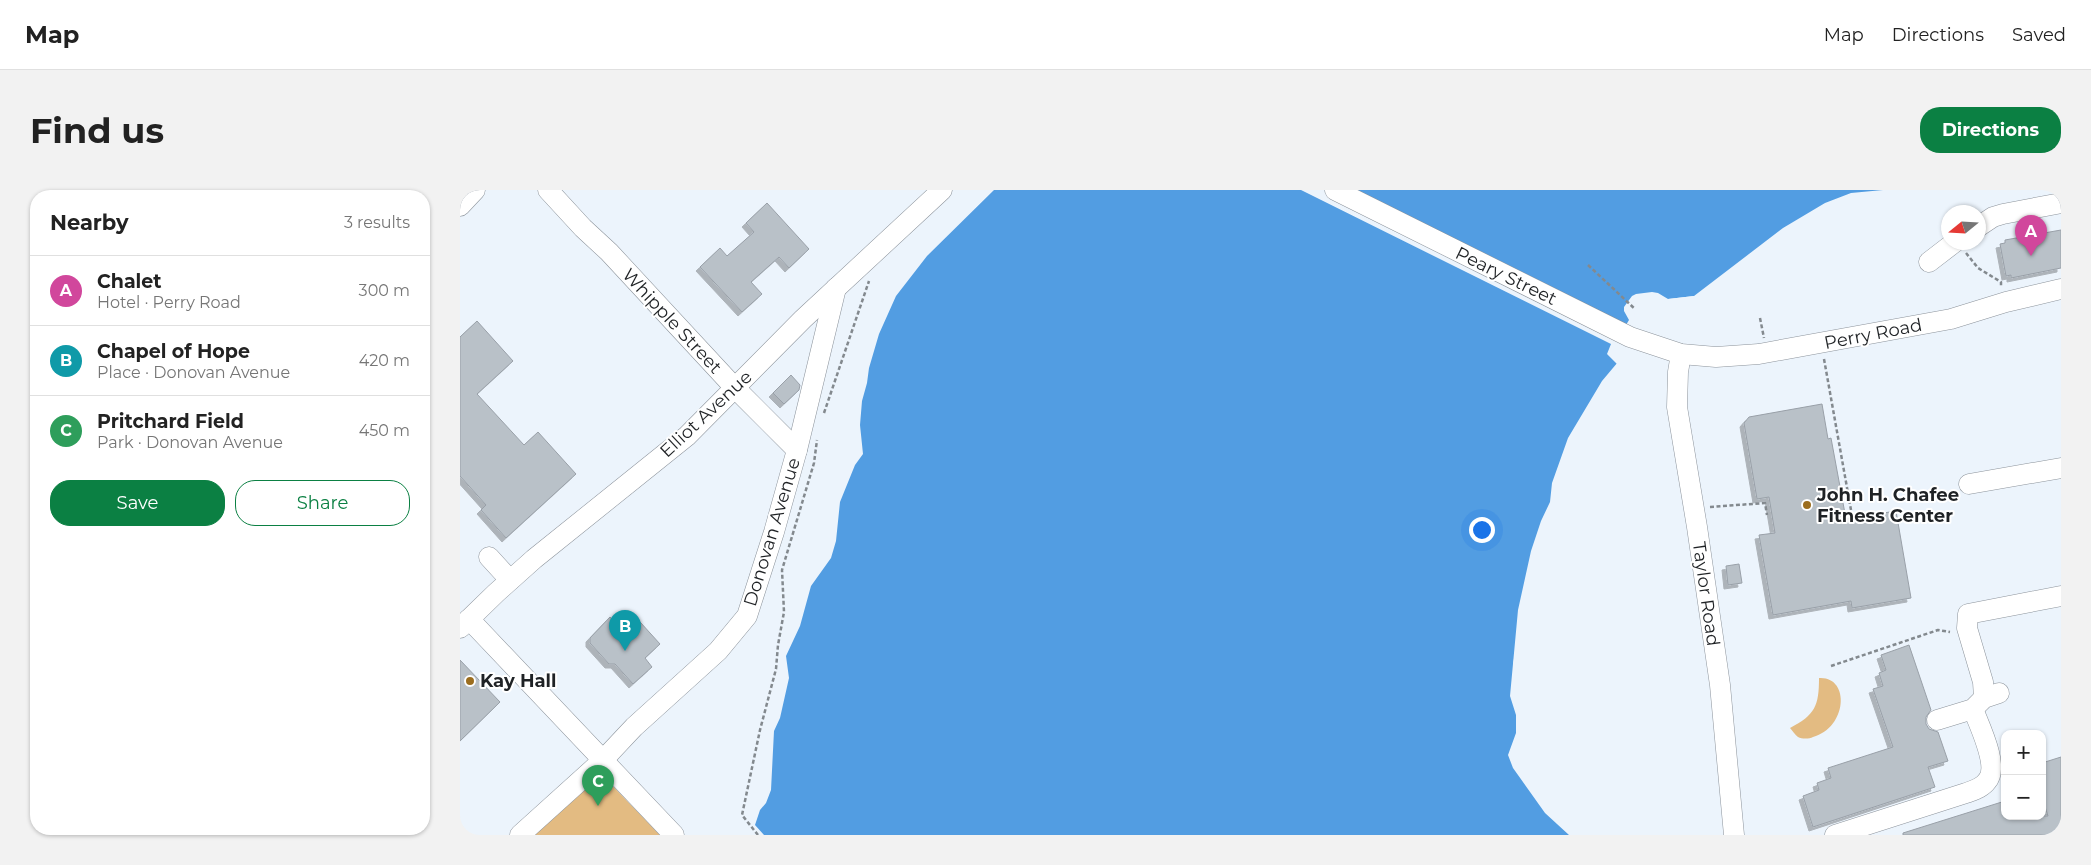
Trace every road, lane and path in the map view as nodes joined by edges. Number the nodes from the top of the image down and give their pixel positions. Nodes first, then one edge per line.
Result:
1 (475, 190) edge
2 (548, 190) edge
3 (942, 190) edge
4 (1334, 190) edge
5 (2061, 203) edge
6 (460, 206) edge
7 (1986, 222) edge
8 (1950, 250) edge
9 (1963, 250) edge
10 (1929, 262) dead end
11 (1588, 265) dead end
12 (870, 278) dead end
13 (836, 288) junction
14 (2061, 289) edge
15 (2006, 302) junction
16 (1635, 309) dead end
17 (1824, 353) dead end
18 (1681, 354) junction
19 (735, 388) junction
20 (823, 416) dead end
21 (817, 434) dead end
22 (797, 450) junction
23 (2061, 468) edge
24 (1969, 484) dead end
25 (1706, 507) dead end
26 (1851, 510) dead end
27 (1767, 515) dead end
28 (489, 557) dead end
29 (510, 580) junction
30 (2061, 596) edge
31 (465, 624) edge
32 (1954, 635) dead end
33 (1831, 666) dead end
34 (1986, 700) junction
35 (1937, 720) dead end
36 (603, 760) junction
37 (520, 835) edge
38 (674, 835) edge
39 (758, 835) edge
40 (1734, 835) edge
41 (1835, 835) edge

1 - 6 street
2 - 19 street, Whipple Street
3 - 13 street, Elliot Avenue
4 - 18 street, Peary Street
5 - 7 street
8 - 10 street
9 - 15 path
11 - 16 path
12 - 20 path
13 - 19 street, Elliot Avenue
13 - 22 street, Donovan Avenue
14 - 15 street, Perry Road
15 - 18 street, Perry Road
17 - 26 path
18 - 40 street, Taylor Road
19 - 22 street, Whipple Street
19 - 29 street, Elliot Avenue
21 - 39 path
22 - 36 street, Donovan Avenue
23 - 24 street
25 - 27 path
28 - 29 street
29 - 31 street, Elliot Avenue
30 - 34 street
31 - 36 street
32 - 33 path
34 - 35 street
34 - 41 street
36 - 37 street, Donovan Avenue
36 - 38 street

